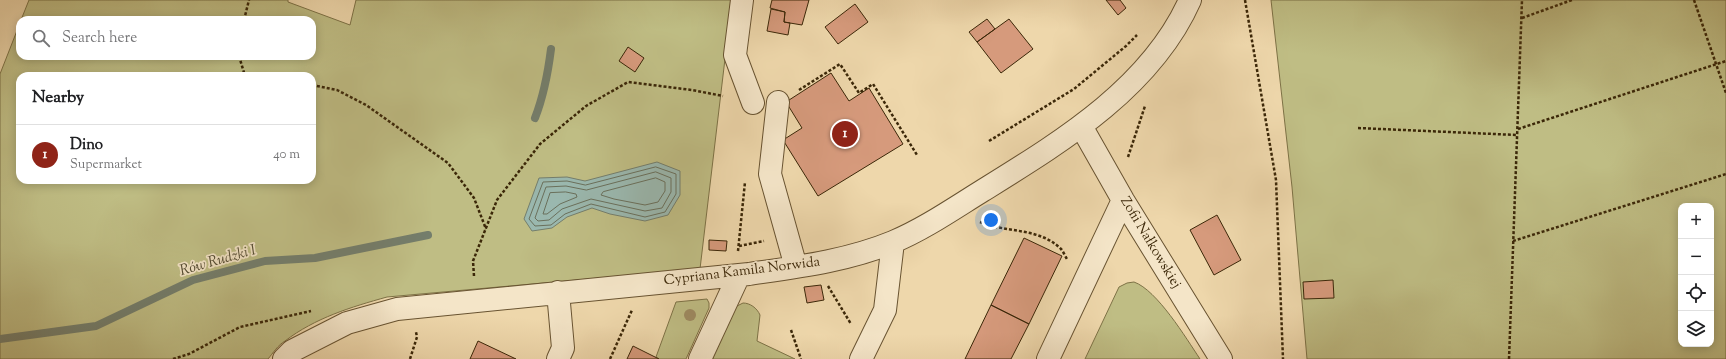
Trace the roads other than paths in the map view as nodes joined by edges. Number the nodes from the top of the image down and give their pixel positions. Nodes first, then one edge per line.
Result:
1 (742, 0) edge
2 (1190, 0) edge
3 (778, 102) road end
4 (753, 103) road end
5 (1081, 126) junction
6 (1123, 200) junction
7 (893, 242) junction
8 (796, 267) junction
9 (739, 275) junction
10 (558, 292) junction
11 (862, 358) edge
12 (284, 359) edge
13 (558, 359) edge
14 (700, 359) edge
15 (1048, 359) edge
16 (1221, 359) edge

1 - 4 street
2 - 5 street, Cypriana Kamila Norwida
3 - 8 street
5 - 6 street, Zofii Nałkowskiej
5 - 7 street, Cypriana Kamila Norwida
6 - 15 street
6 - 16 street, Zofii Nałkowskiej
7 - 8 street, Cypriana Kamila Norwida
7 - 11 street
8 - 9 street, Cypriana Kamila Norwida
9 - 10 street, Cypriana Kamila Norwida
9 - 14 street
10 - 12 street, Cypriana Kamila Norwida
10 - 13 street

